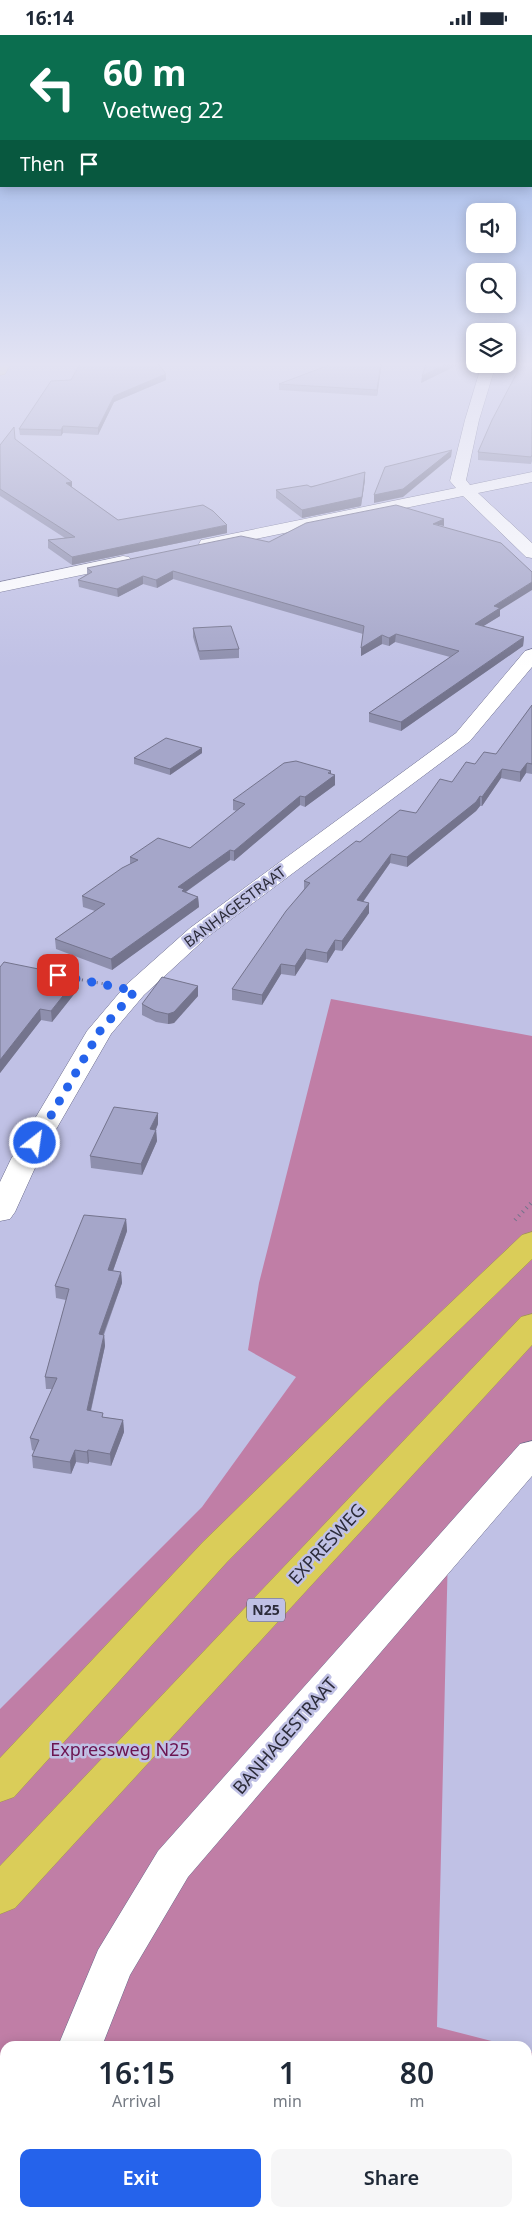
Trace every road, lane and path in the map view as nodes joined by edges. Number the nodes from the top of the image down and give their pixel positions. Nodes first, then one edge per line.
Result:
1 (462, 464) edge
2 (532, 477) edge
3 (467, 491) junction
4 (191, 547) edge
5 (532, 553) edge
6 (134, 559) edge
7 (0, 587) edge
8 (532, 655) edge
9 (67, 977) edge
10 (135, 991) junction
11 (0, 1213) edge
12 (532, 1242) edge
13 (532, 1325) edge
14 (532, 1453) edge
15 (0, 1785) edge
16 (0, 1895) edge
17 (82, 2041) edge

1 - 3 street
2 - 3 street
3 - 4 street
3 - 5 street
6 - 7 street
8 - 10 street, BANHAGESTRAAT
9 - 10 path
10 - 11 street, BANHAGESTRAAT
12 - 15 highway
13 - 16 highway, EXPRESWEG / N25
14 - 17 street, BANHAGESTRAAT

